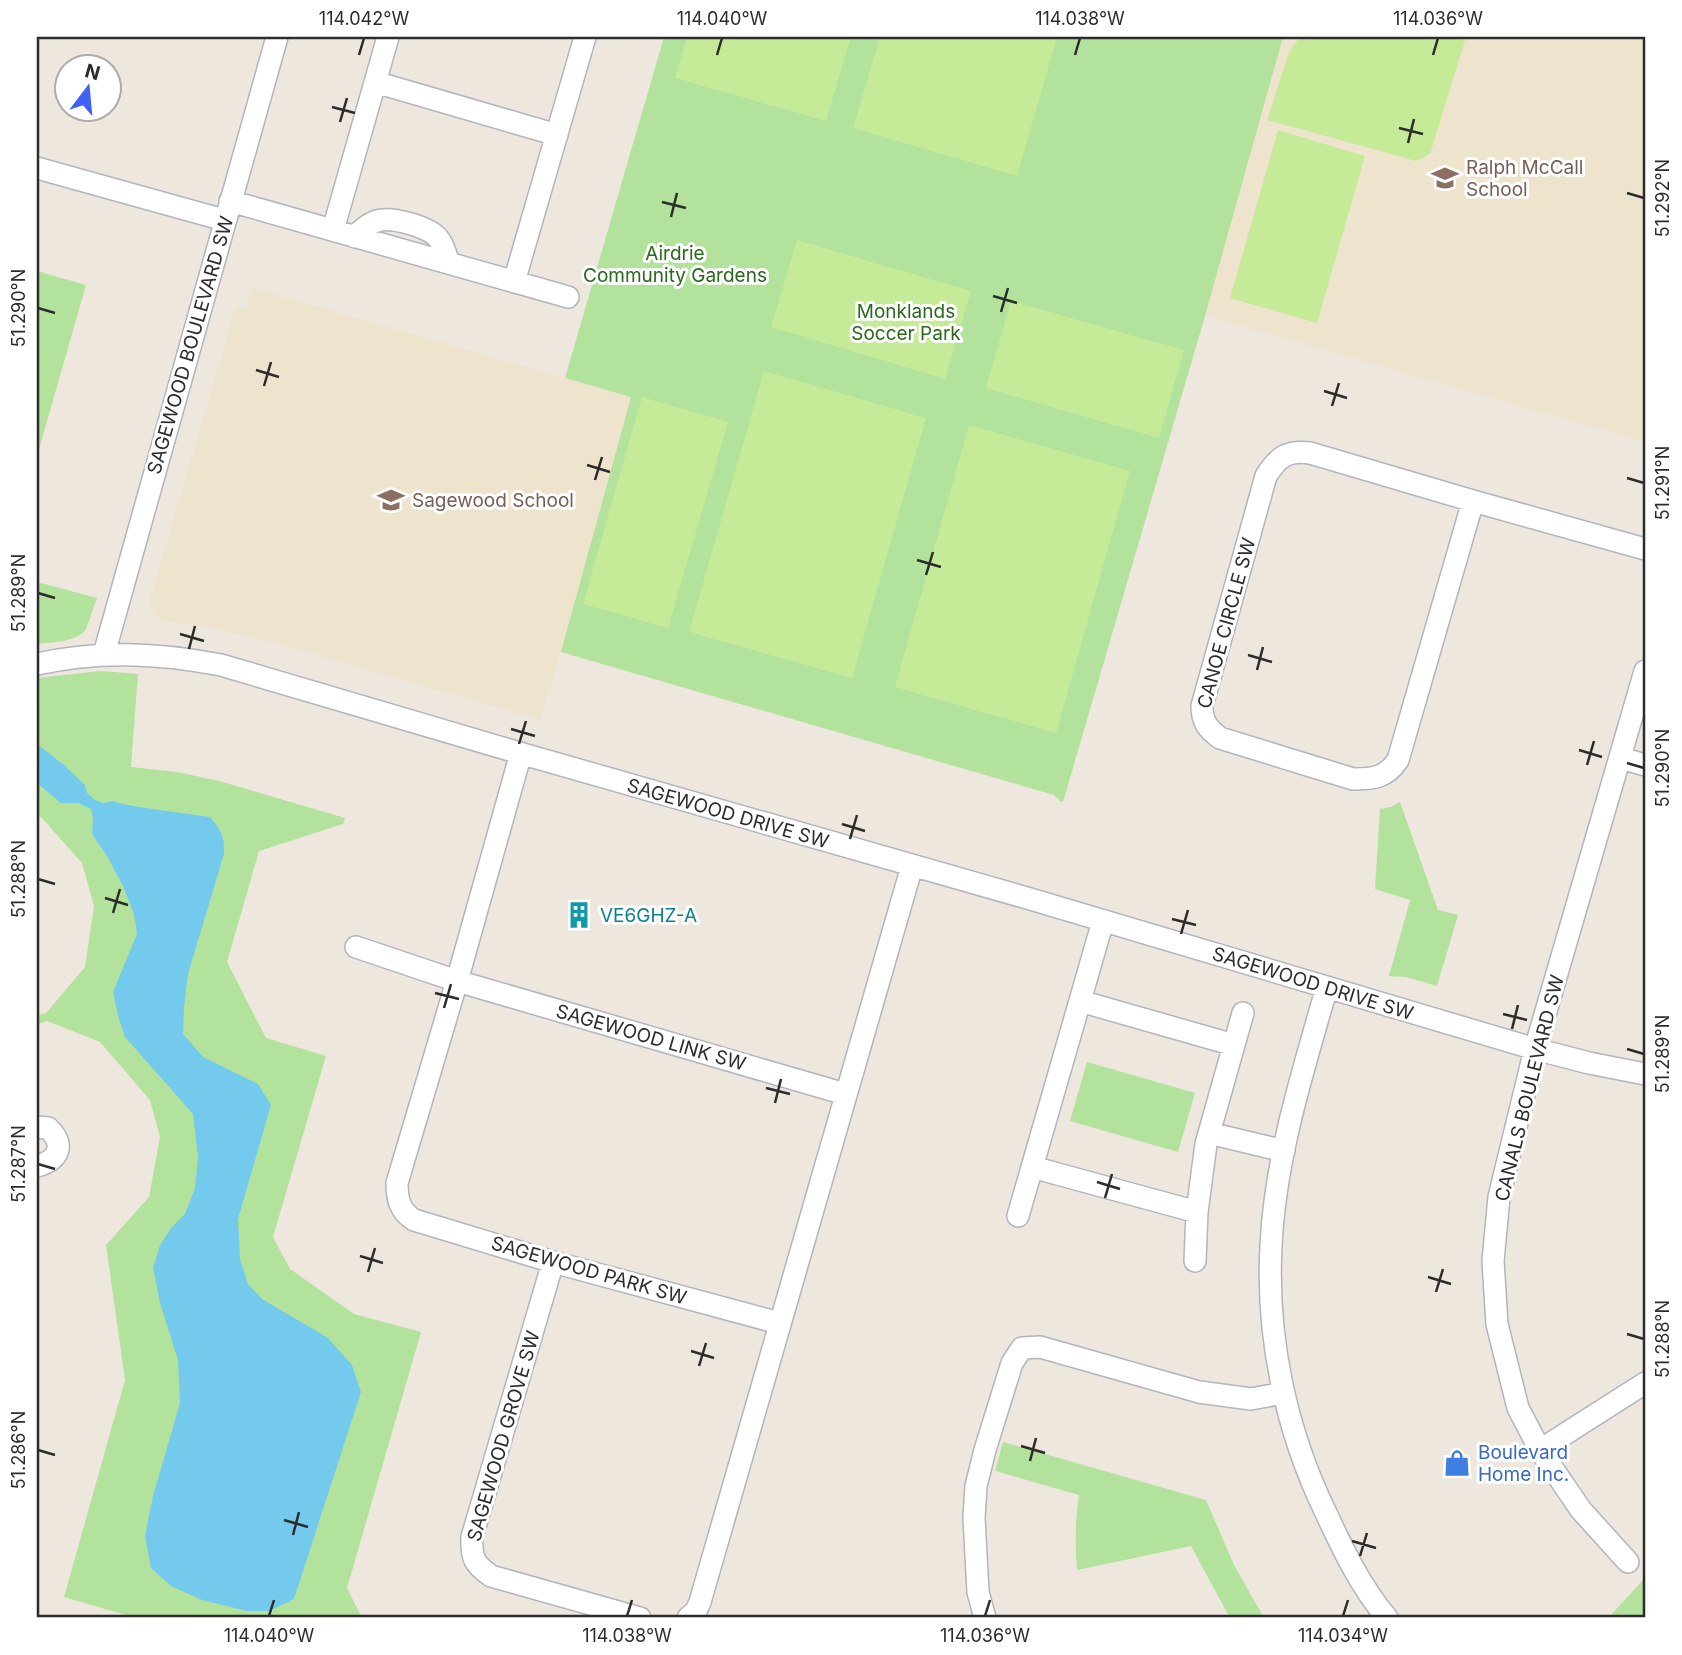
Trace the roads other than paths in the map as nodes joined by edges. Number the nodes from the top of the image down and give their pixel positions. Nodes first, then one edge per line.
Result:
1 (277, 37) edge
2 (388, 37) edge
3 (585, 37) edge
4 (375, 82) junction
5 (556, 135) junction
6 (37, 168) edge
7 (227, 211) junction
8 (333, 230) junction
9 (514, 282) junction
10 (568, 298) dead end
11 (1473, 501) junction
12 (1645, 549) edge
13 (104, 654) junction
14 (37, 664) edge
15 (1645, 671) edge
16 (521, 753) junction
17 (1621, 758) junction
18 (1645, 765) edge
19 (912, 866) junction
20 (1103, 921) junction
21 (356, 947) dead end
22 (457, 981) junction
23 (1327, 987) junction
24 (1080, 1001) junction
25 (1243, 1013) dead end
26 (1234, 1045) junction
27 (1535, 1049) junction
28 (1645, 1074) edge
29 (845, 1094) junction
30 (37, 1126) edge
31 (1209, 1133) junction
32 (1284, 1151) junction
33 (37, 1167) edge
34 (1032, 1167) junction
35 (1197, 1213) junction
36 (1018, 1216) dead end
37 (1195, 1261) dead end
38 (553, 1262) junction
39 (779, 1323) junction
40 (1645, 1383) edge
41 (1283, 1393) junction
42 (1540, 1450) junction
43 (1628, 1562) dead end
44 (981, 1617) edge
45 (640, 1618) edge
46 (688, 1618) edge
47 (1387, 1618) edge

1 - 7 street, SAGEWOOD BOULEVARD SW
2 - 4 street
3 - 5 street
4 - 5 street
4 - 8 street
5 - 9 street
6 - 7 street
7 - 8 street
7 - 13 street, SAGEWOOD BOULEVARD SW
8 - 9 street
9 - 10 street
11 - 11 street, CANOE CIRCLE SW
11 - 12 street, CANOE CIRCLE SW
13 - 14 street, SAGEWOOD DRIVE SW
13 - 16 street, SAGEWOOD DRIVE SW
15 - 17 street, CANALS BOULEVARD SW
16 - 19 street, SAGEWOOD DRIVE SW
16 - 22 street, SAGEWOOD PARK SW
17 - 18 street
17 - 27 street, CANALS BOULEVARD SW
19 - 20 street, SAGEWOOD DRIVE SW
19 - 29 street
20 - 23 street, SAGEWOOD DRIVE SW
20 - 24 street
21 - 22 street, SAGEWOOD LINK SW
22 - 29 street, SAGEWOOD LINK SW
22 - 38 street, SAGEWOOD PARK SW
23 - 27 street, SAGEWOOD DRIVE SW
23 - 32 street
24 - 26 street
24 - 34 street
25 - 26 street
26 - 31 street
27 - 28 street, SAGEWOOD DRIVE SW
27 - 42 street, CANALS BOULEVARD SW
29 - 39 street
30 - 33 street
31 - 32 street
31 - 35 street
32 - 41 street
34 - 35 street
34 - 36 street
35 - 37 street
38 - 39 street, SAGEWOOD PARK SW
38 - 45 street, SAGEWOOD GROVE SW
39 - 46 street
40 - 42 street
41 - 44 street
41 - 47 street
42 - 43 street, CANALS BOULEVARD SW

